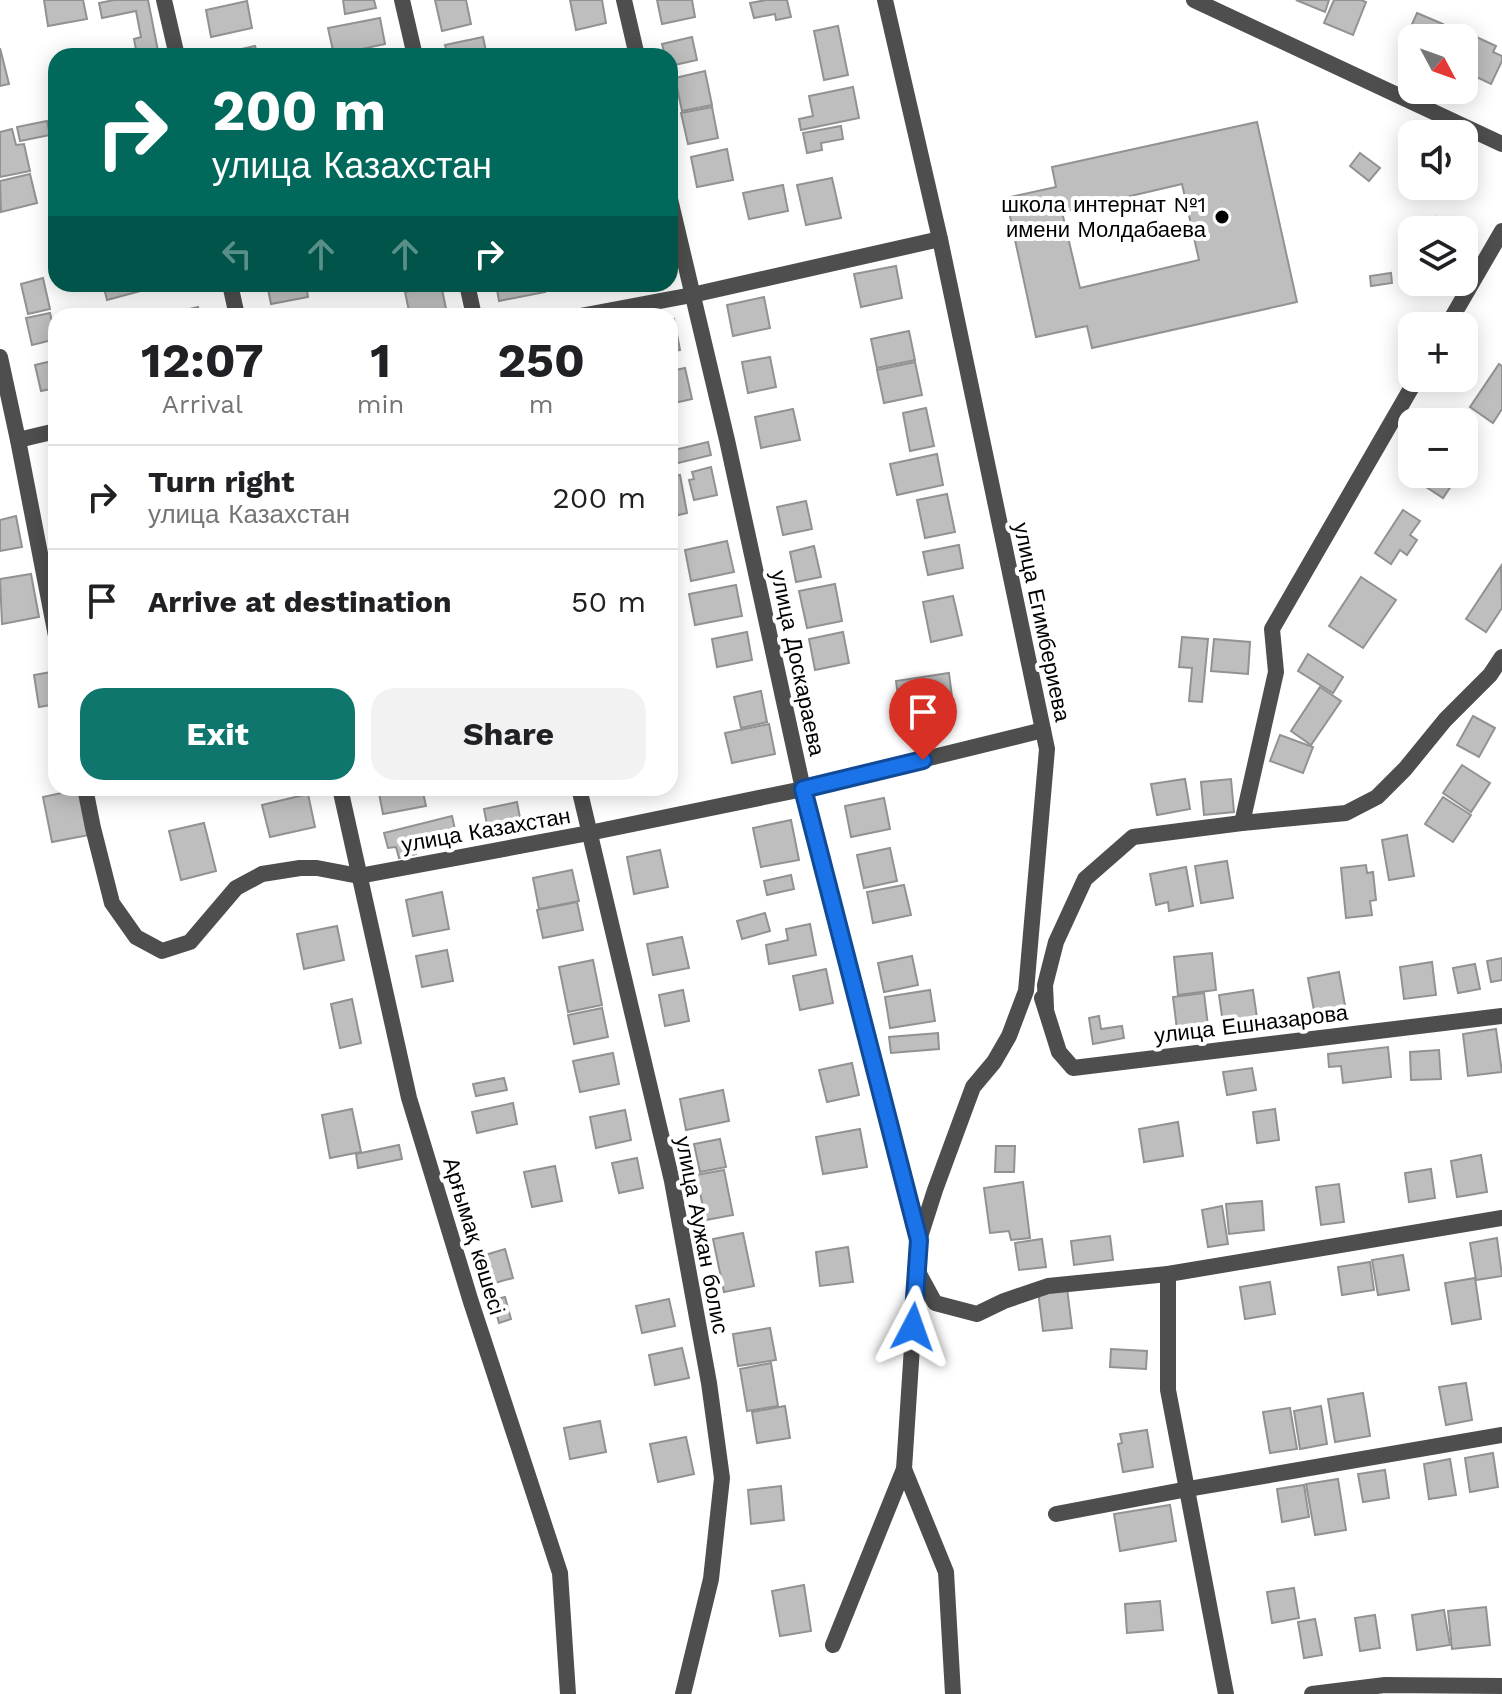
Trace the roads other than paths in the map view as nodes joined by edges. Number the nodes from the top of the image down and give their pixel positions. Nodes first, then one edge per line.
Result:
1 (164, 0) edge
2 (402, 0) edge
3 (624, 0) edge
4 (885, 0) edge
5 (1205, 2) edge
6 (175, 48) edge
7 (413, 48) edge
8 (635, 48) edge
9 (1502, 144) edge
10 (1502, 231) edge
11 (678, 234) edge
12 (940, 239) junction
13 (692, 295) junction
14 (623, 308) edge
15 (1455, 312) edge
16 (0, 357) edge
17 (1409, 392) edge
18 (48, 433) edge
19 (18, 440) junction
20 (48, 595) edge
21 (1502, 657) edge
22 (1043, 730) junction
23 (803, 789) junction
24 (87, 796) edge
25 (342, 796) edge
26 (581, 796) edge
27 (1242, 823) junction
28 (589, 833) junction
29 (359, 876) junction
30 (1029, 960) junction
31 (1046, 1007) junction
32 (1502, 1016) edge
33 (1502, 1218) edge
34 (919, 1240) junction
35 (917, 1271) junction
36 (1168, 1274) junction
37 (1502, 1435) edge
38 (904, 1469) junction
39 (1188, 1489) junction
40 (1056, 1514) dead end
41 (833, 1645) dead end
42 (1502, 1686) edge
43 (568, 1694) edge
44 (683, 1694) edge
45 (953, 1694) edge
46 (1226, 1694) edge
47 (1312, 1694) edge

1 - 6 street
2 - 7 street
3 - 8 street
4 - 12 street, улица Егимбериева
5 - 9 street
10 - 15 street
11 - 13 street, улица Доскараева
12 - 13 street
12 - 22 street, улица Егимбериева
13 - 14 street
13 - 23 street, улица Доскараева
16 - 19 street
17 - 27 street
18 - 19 street
19 - 20 street
21 - 27 street, улица Ешназарова
22 - 23 street, улица Казахстан
22 - 30 street, улица Егимбериева
23 - 28 street, улица Казахстан
23 - 34 street, улица Доскараева
24 - 29 street
25 - 29 street, Арғымақ көшесі
26 - 28 street, улица Аужан болис
27 - 31 street, улица Ешназарова
28 - 29 street, улица Казахстан
28 - 44 street, улица Аужан болис
29 - 43 street, Арғымақ көшесі
30 - 31 street, улица Ешназарова
30 - 34 street, улица Егимбериева
31 - 32 street, улица Ешназарова
33 - 36 street
34 - 35 street, улица Доскараева
35 - 36 street
35 - 38 street, улица Доскараева
36 - 39 street
37 - 39 street
38 - 41 street, улица Доскараева
38 - 45 street
39 - 40 street
39 - 46 street
42 - 47 street

